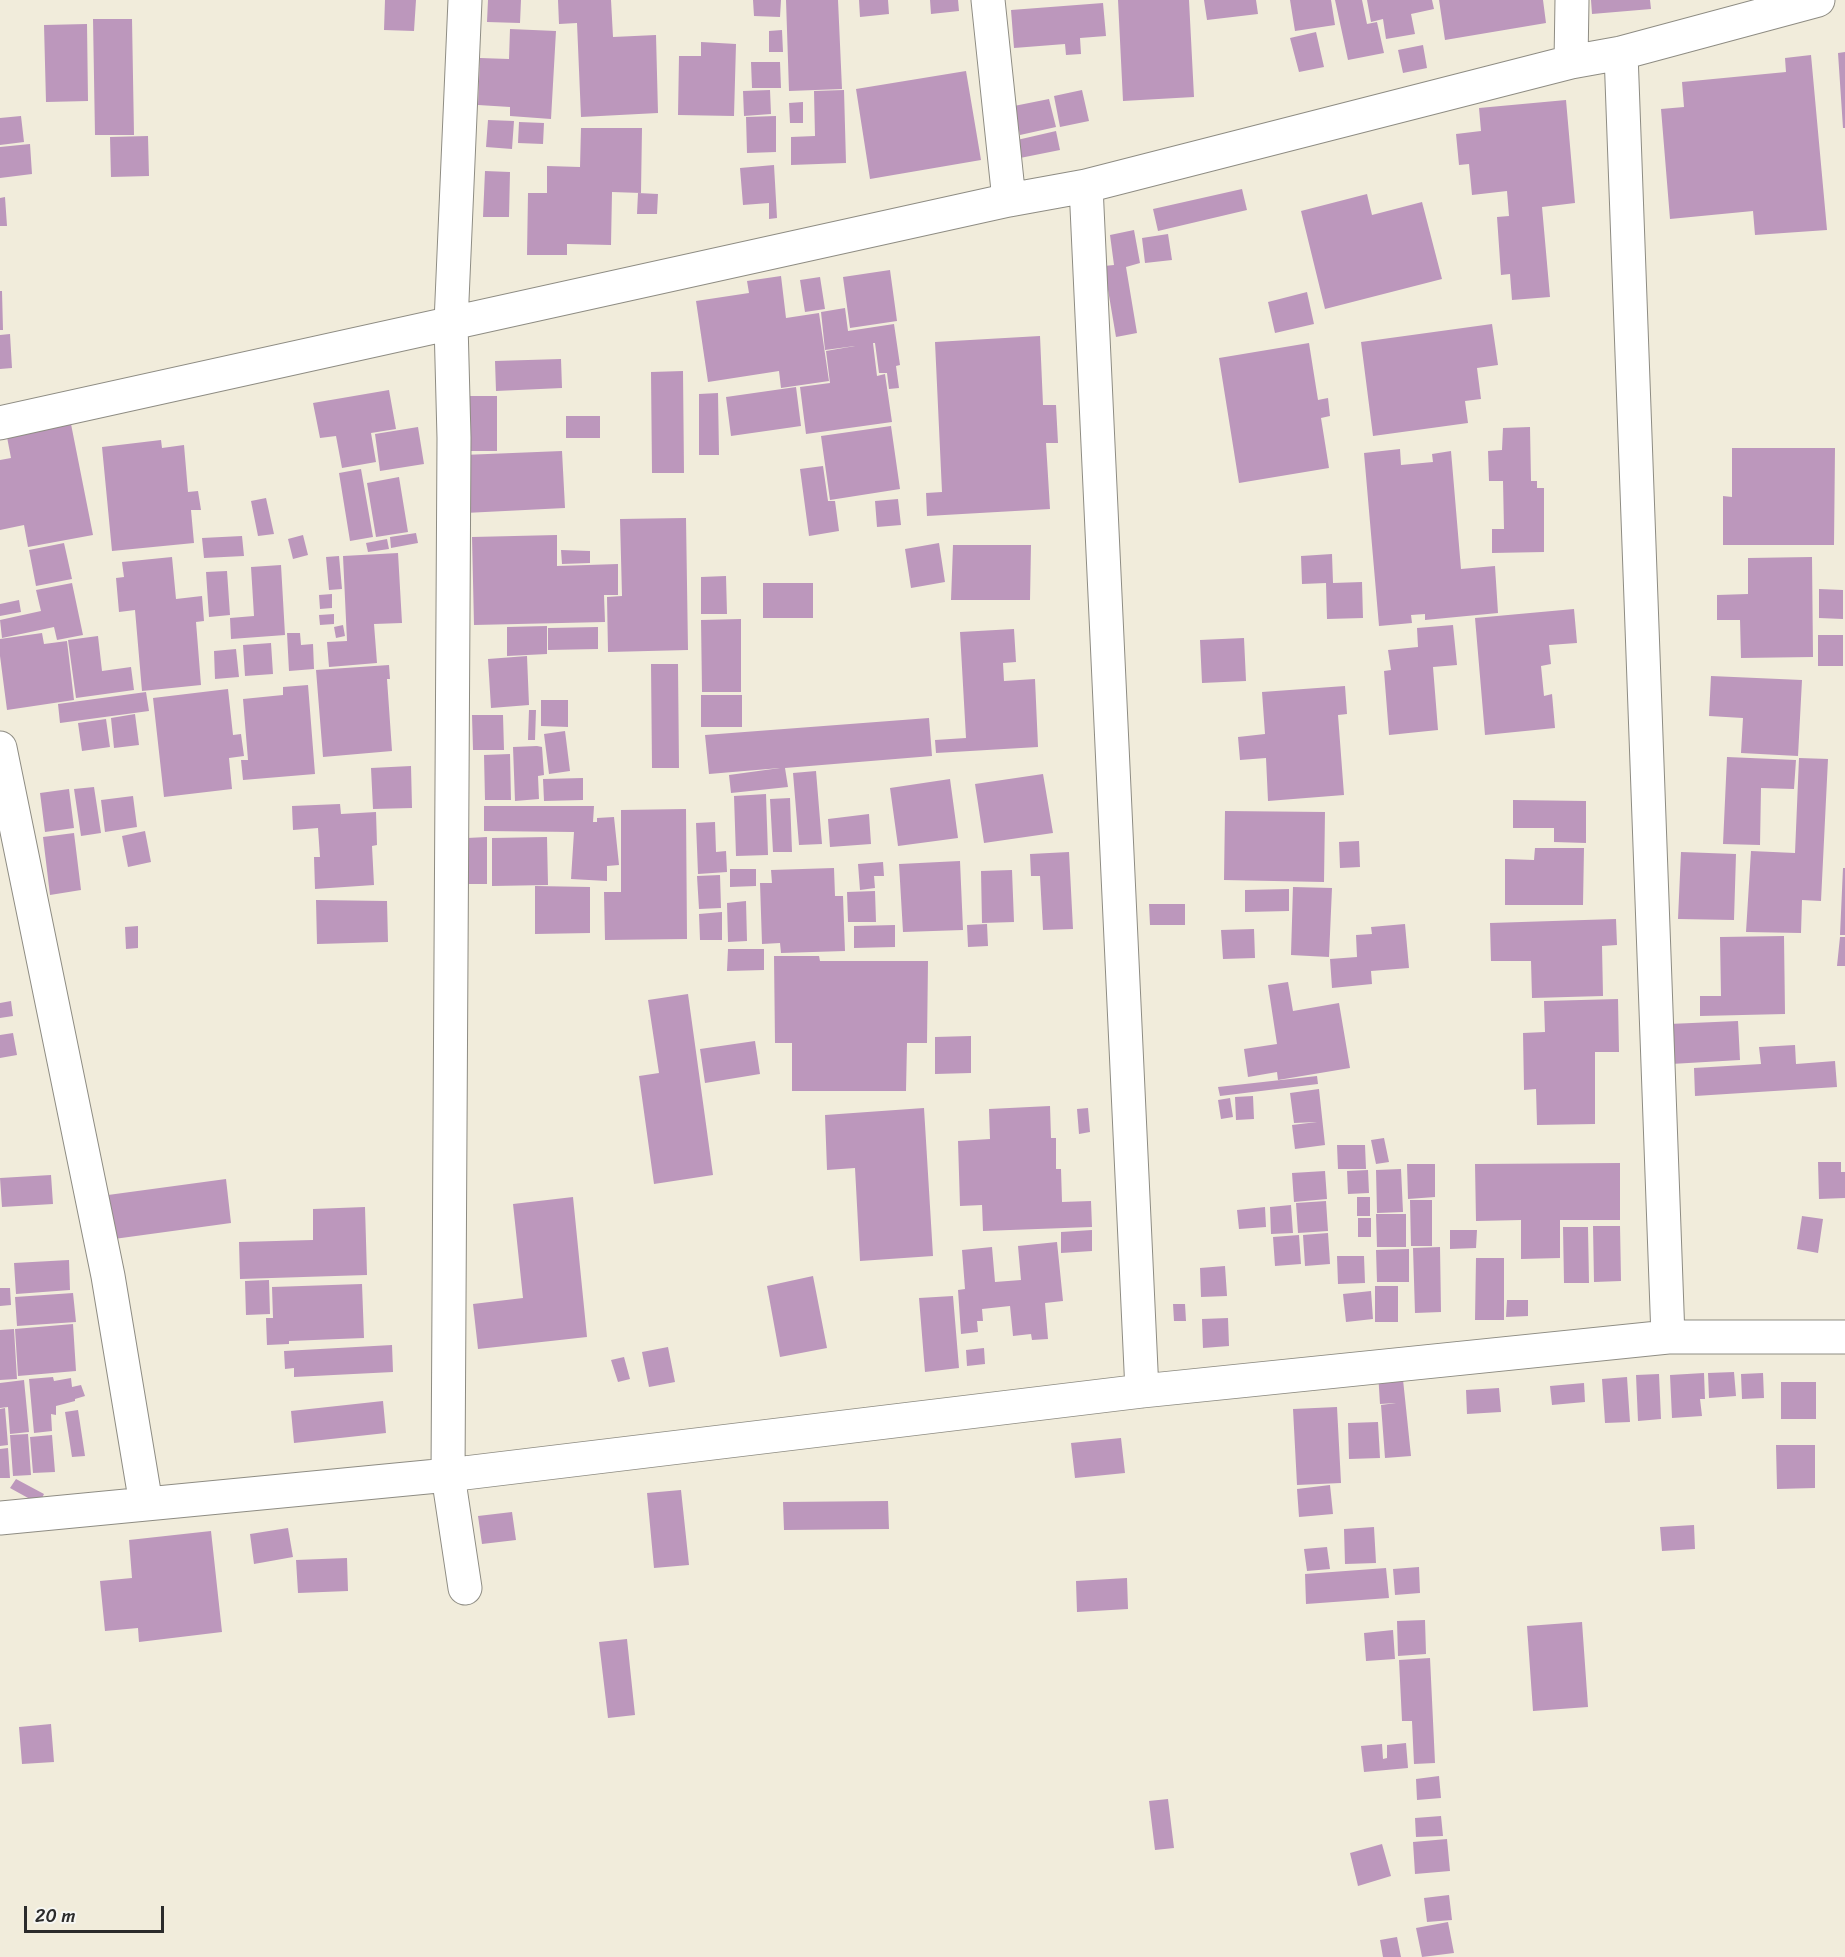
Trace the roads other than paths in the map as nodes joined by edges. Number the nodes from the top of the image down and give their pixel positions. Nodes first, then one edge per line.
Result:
1 (465, 0) edge
2 (988, 0) edge
3 (1572, 0) edge
4 (1818, 0) edge
5 (1621, 53) junction
6 (1572, 62) junction
7 (1086, 186) junction
8 (1009, 200) junction
9 (451, 323) junction
10 (0, 423) edge
11 (0, 748) edge
12 (7, 827) edge
13 (1668, 1337) junction
14 (1845, 1337) edge
15 (1142, 1391) junction
16 (448, 1475) junction
17 (146, 1504) junction
18 (0, 1518) edge
19 (465, 1588) dead end

1 - 9 street
2 - 8 street
3 - 6 street
4 - 5 street
5 - 6 street
5 - 13 street
6 - 7 street
7 - 8 street
7 - 15 street
8 - 9 street
9 - 10 street
9 - 16 street
11 - 12 street
12 - 17 street
13 - 14 street
13 - 15 street
15 - 16 street
16 - 17 street
16 - 19 street
17 - 18 street

